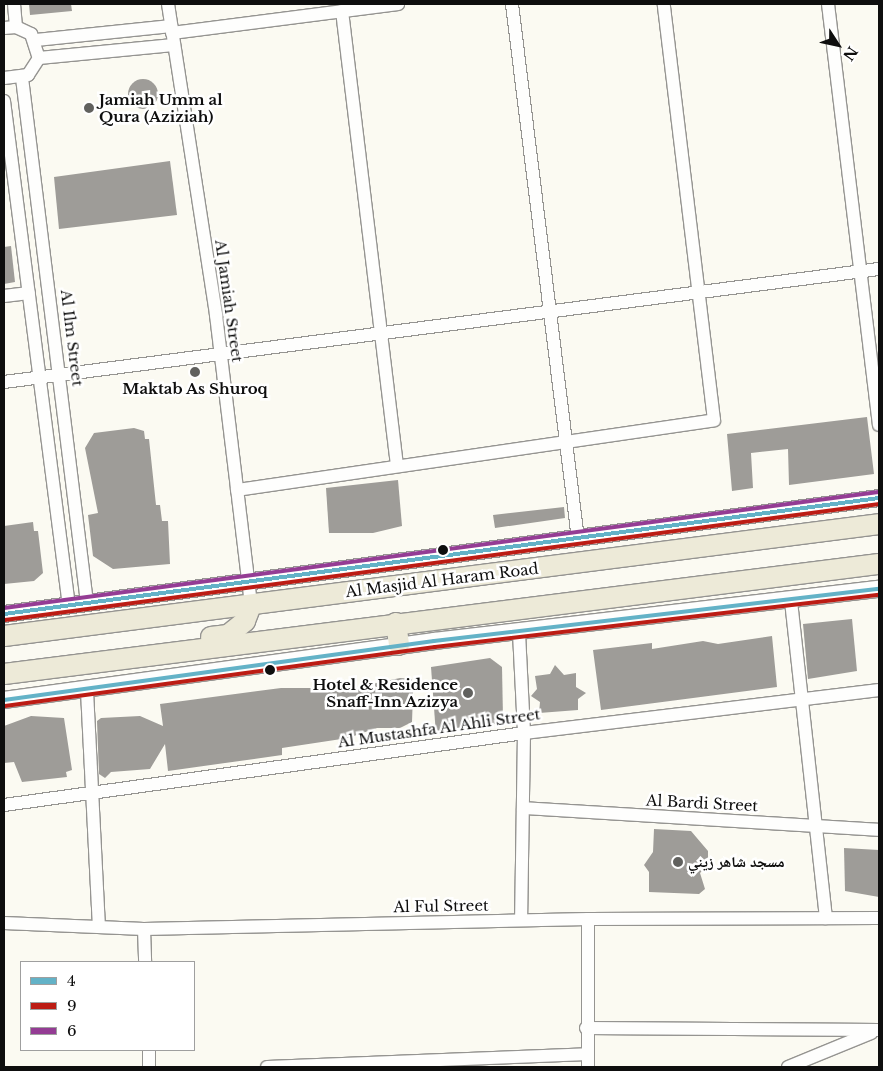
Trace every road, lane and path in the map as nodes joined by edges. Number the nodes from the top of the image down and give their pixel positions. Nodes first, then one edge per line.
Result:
1 (14, 4) edge
2 (168, 4) edge
3 (398, 4) edge
4 (512, 4) edge
5 (664, 4) edge
6 (828, 4) edge
7 (342, 11) junction
8 (10, 27) edge
9 (172, 35) junction
10 (36, 40) junction
11 (39, 58) junction
12 (4, 78) edge
13 (22, 78) junction
14 (4, 101) edge
15 (8, 162) edge
16 (879, 269) edge
17 (861, 271) junction
18 (699, 291) junction
19 (30, 293) junction
20 (4, 296) edge
21 (550, 309) junction
22 (380, 330) junction
23 (221, 352) junction
24 (61, 374) junction
25 (40, 377) junction
26 (4, 382) edge
27 (878, 408) edge
28 (879, 425) edge
29 (566, 442) junction
30 (397, 466) junction
31 (237, 490) junction
32 (879, 498) edge
33 (879, 524) edge
34 (578, 539) junction
35 (538, 545) junction
36 (879, 564) edge
37 (540, 568) junction
38 (248, 581) junction
39 (879, 589) edge
40 (791, 601) junction
41 (87, 603) junction
42 (251, 605) junction
43 (69, 606) junction
44 (4, 614) edge
45 (396, 623) junction
46 (519, 633) junction
47 (4, 636) edge
48 (399, 645) junction
49 (68, 665) junction
50 (4, 674) edge
51 (879, 690) edge
52 (87, 691) junction
53 (4, 700) edge
54 (803, 701) junction
55 (524, 733) junction
56 (92, 792) junction
57 (4, 805) edge
58 (523, 808) junction
59 (818, 826) junction
60 (879, 830) edge
61 (826, 918) junction
62 (879, 918) edge
63 (588, 919) junction
64 (521, 920) junction
65 (4, 923) edge
66 (100, 924) junction
67 (144, 929) junction
68 (145, 961) edge
69 (586, 1028) junction
70 (878, 1030) edge
71 (149, 1051) edge
72 (588, 1061) edge
73 (150, 1067) edge
74 (267, 1067) edge
75 (788, 1067) edge

1 - 8 street
2 - 9 street, Al Jamiah Street
3 - 7 street
4 - 21 street
5 - 18 street
6 - 17 street
7 - 9 street
7 - 22 street
8 - 10 street
9 - 10 street
9 - 11 street
9 - 23 street, Al Jamiah Street
10 - 11 street
11 - 13 street
12 - 13 street
13 - 24 street, Al Ilm Street
14 - 15 street
15 - 19 street
16 - 17 street
17 - 18 street
17 - 27 street
18 - 21 street
18 - 29 street
19 - 20 street
19 - 25 street
21 - 22 street
21 - 29 street
22 - 23 street
22 - 30 street
23 - 24 street
23 - 31 street, Al Jamiah Street
24 - 25 street
24 - 41 street, Al Ilm Street
25 - 26 street
25 - 43 street
27 - 28 street
29 - 30 street
29 - 34 street
30 - 31 street
31 - 38 street, Al Jamiah Street
32 - 34 street
33 - 37 main road, Al Masjid Al Haram Road
34 - 35 street
35 - 37 street
35 - 38 street
36 - 45 main road
37 - 42 main road, Al Masjid Al Haram Road
38 - 41 street
38 - 42 street, Al Jamiah Street
39 - 40 street
40 - 46 street
40 - 54 street
41 - 43 street
42 - 47 main road, Al Masjid Al Haram Road
42 - 49 main road
43 - 44 street
45 - 48 main road
45 - 49 main road
46 - 48 street
46 - 55 street
48 - 52 street
49 - 50 main road
51 - 54 street, Al Mustashfa Al Ahli Street
52 - 53 street
52 - 56 street
54 - 55 street, Al Mustashfa Al Ahli Street
54 - 59 street
55 - 56 street, Al Mustashfa Al Ahli Street
55 - 58 street
56 - 57 street, Al Mustashfa Al Ahli Street
56 - 66 street
58 - 59 street, Al Bardi Street
58 - 64 street
59 - 60 street, Al Bardi Street
59 - 61 street
61 - 62 street, Al Ful Street
61 - 63 street, Al Ful Street
63 - 64 street, Al Ful Street
63 - 69 street
64 - 67 street, Al Ful Street
65 - 66 street, Al Ful Street
66 - 67 street, Al Ful Street
67 - 68 street
69 - 70 street
69 - 72 street
70 - 75 street
71 - 73 street
72 - 74 street

